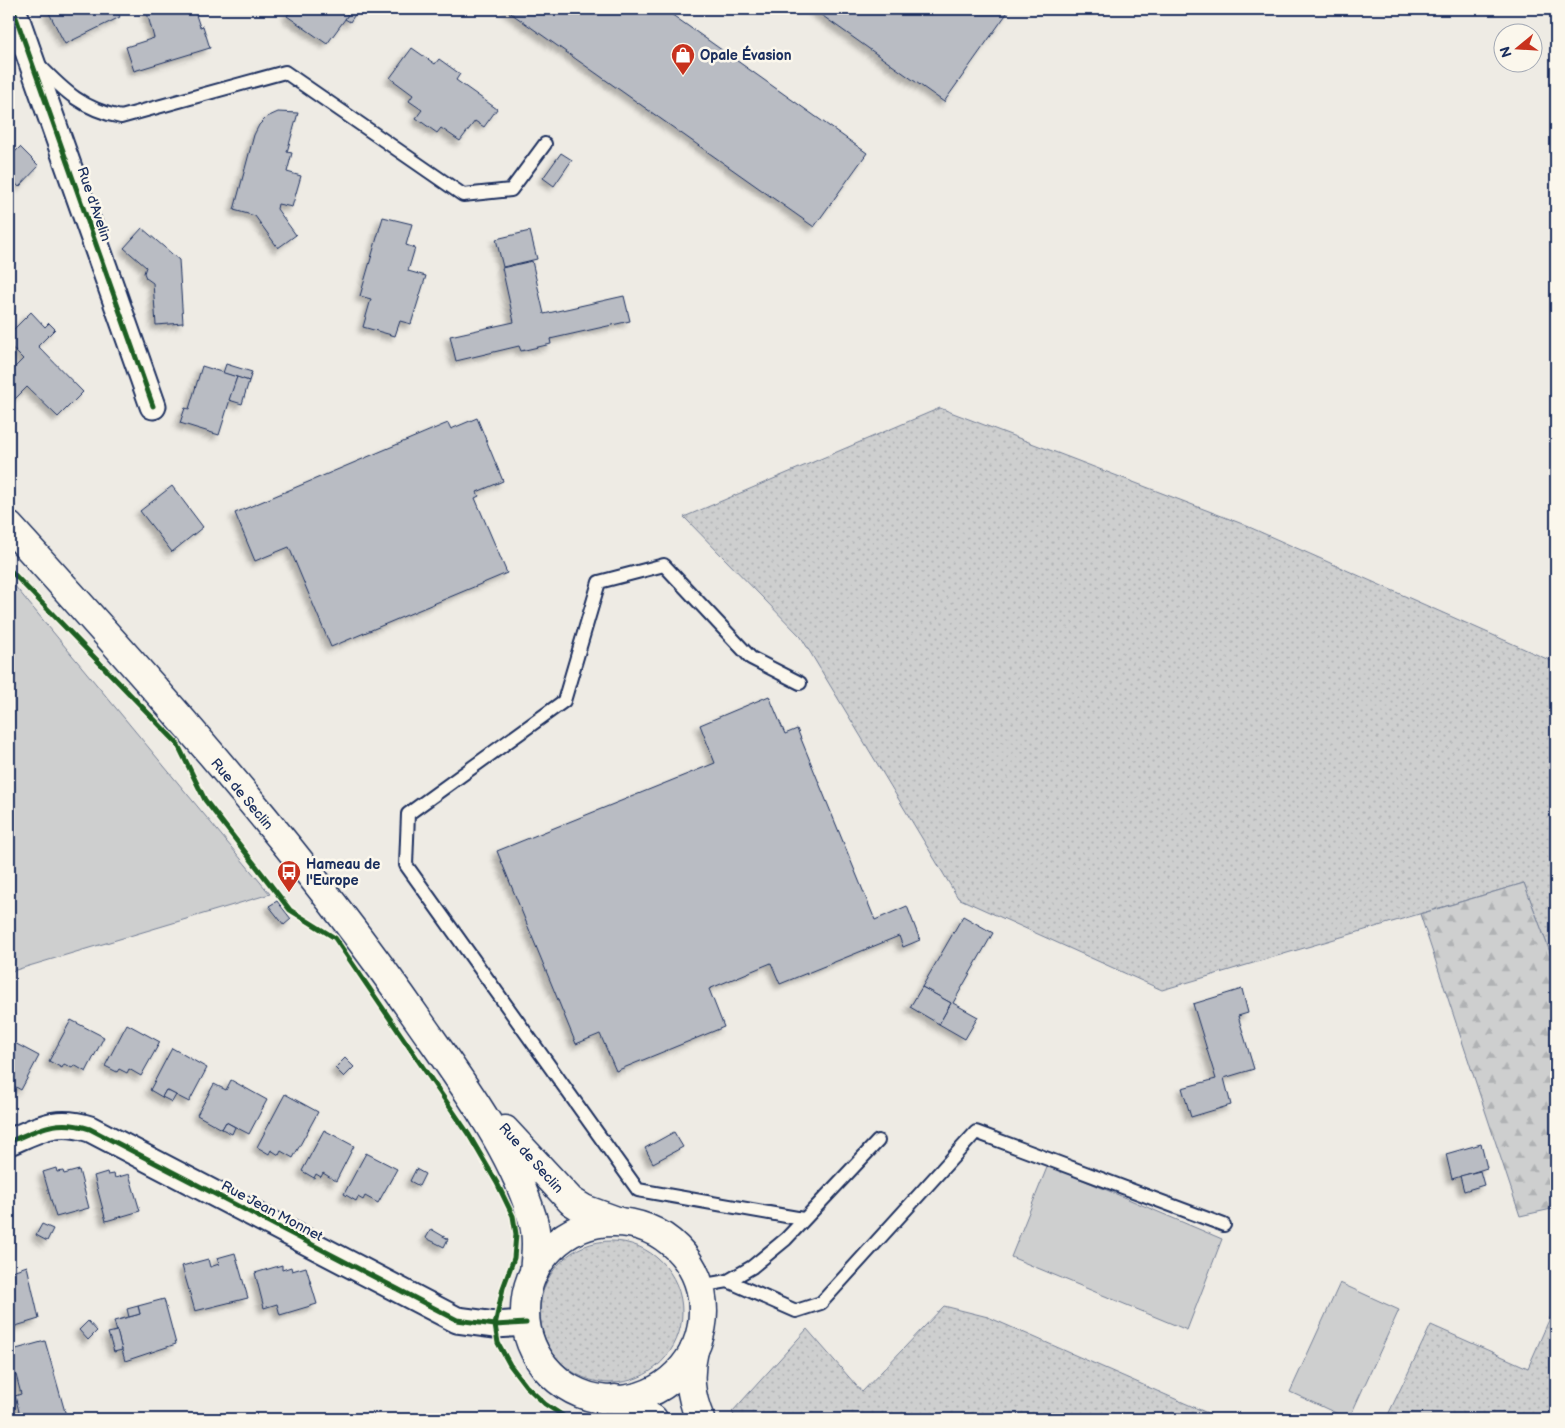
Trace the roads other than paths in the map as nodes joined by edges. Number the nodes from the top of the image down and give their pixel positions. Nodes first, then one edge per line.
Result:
1 (13, 9) edge
2 (32, 58) junction
3 (545, 144) dead end
4 (153, 406) dead end
5 (9, 526) edge
6 (800, 682) dead end
7 (457, 1076) junction
8 (878, 1141) dead end
9 (9, 1142) edge
10 (803, 1219) junction
11 (618, 1222) junction
12 (1224, 1226) dead end
13 (534, 1272) junction
14 (728, 1281) junction
15 (699, 1286) junction
16 (526, 1323) junction
17 (696, 1344) junction
18 (615, 1399) junction
19 (653, 1419) edge
20 (700, 1419) edge

1 - 2 street, Rue d'Avelin
2 - 3 lane
2 - 4 street, Rue d'Avelin
5 - 7 main road, Rue de Seclin
6 - 10 lane
7 - 11 main road, Rue de Seclin
7 - 13 main road, Rue de Seclin
8 - 10 lane
9 - 16 street, Rue Jean Monnet
10 - 14 lane
11 - 13 main road
11 - 15 main road
12 - 14 lane
13 - 16 main road
14 - 15 lane
15 - 17 main road
16 - 18 main road
17 - 18 main road
17 - 20 main road
18 - 19 main road

